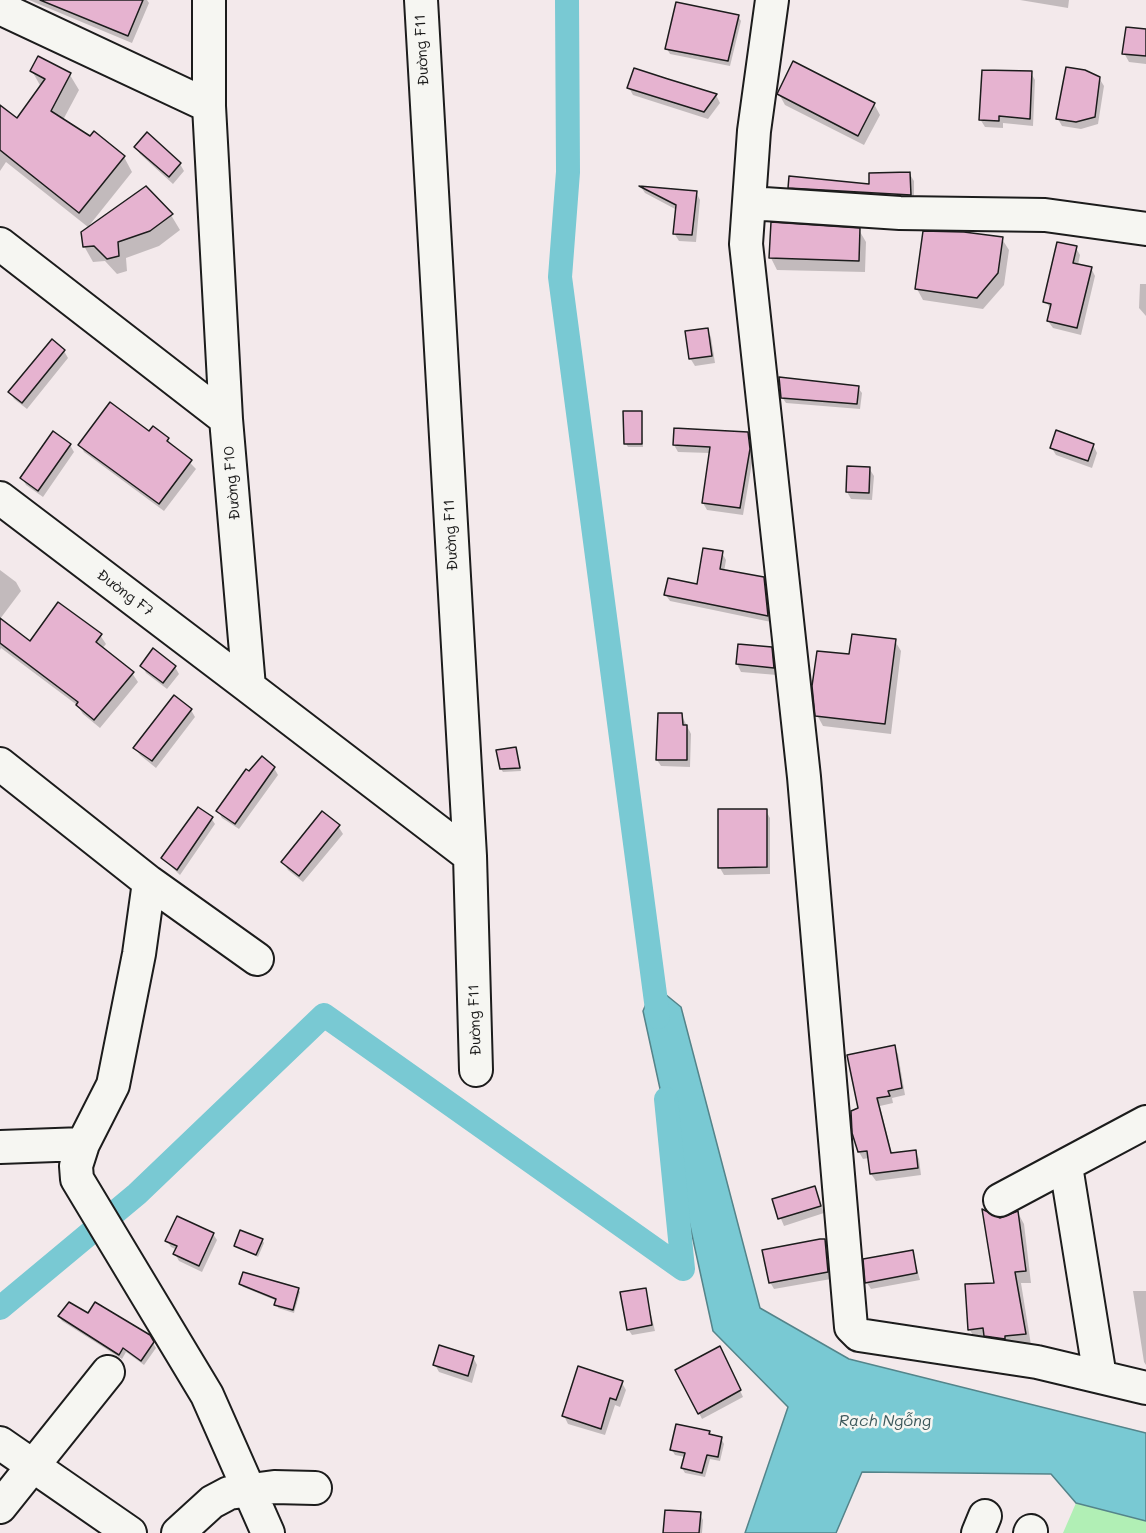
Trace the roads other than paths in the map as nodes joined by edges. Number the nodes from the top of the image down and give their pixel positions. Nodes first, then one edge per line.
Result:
1 (209, 0) edge
2 (772, 0) edge
3 (415, 2) edge
4 (0, 8) edge
5 (209, 106) junction
6 (748, 203) junction
7 (1146, 229) edge
8 (0, 244) edge
9 (226, 419) junction
10 (0, 498) edge
11 (249, 687) junction
12 (0, 764) edge
13 (470, 856) junction
14 (149, 882) junction
15 (257, 959) dead end
16 (476, 1070) dead end
17 (1146, 1122) edge
18 (83, 1144) junction
19 (0, 1147) edge
20 (1066, 1166) junction
21 (1000, 1200) dead end
22 (108, 1372) dead end
23 (1100, 1377) junction
24 (1146, 1388) edge
25 (0, 1443) edge
26 (32, 1466) junction
27 (315, 1488) dead end
28 (248, 1490) junction
29 (0, 1507) edge
30 (130, 1533) edge
31 (178, 1533) edge
32 (268, 1533) edge

1 - 5 street, Đường F10
2 - 6 street
3 - 13 street, Đường F11
4 - 5 street
5 - 9 street, Đường F10
6 - 7 street
6 - 23 street
8 - 9 street
9 - 11 street, Đường F10
10 - 11 street, Đường F7
11 - 13 street
12 - 14 street
13 - 16 street, Đường F11
14 - 15 street
14 - 18 street
17 - 20 street
18 - 19 street
18 - 28 street
20 - 21 street
20 - 23 street
22 - 26 street
23 - 24 street
25 - 26 street
26 - 29 street
26 - 30 street
27 - 28 street
28 - 31 street
28 - 32 street

